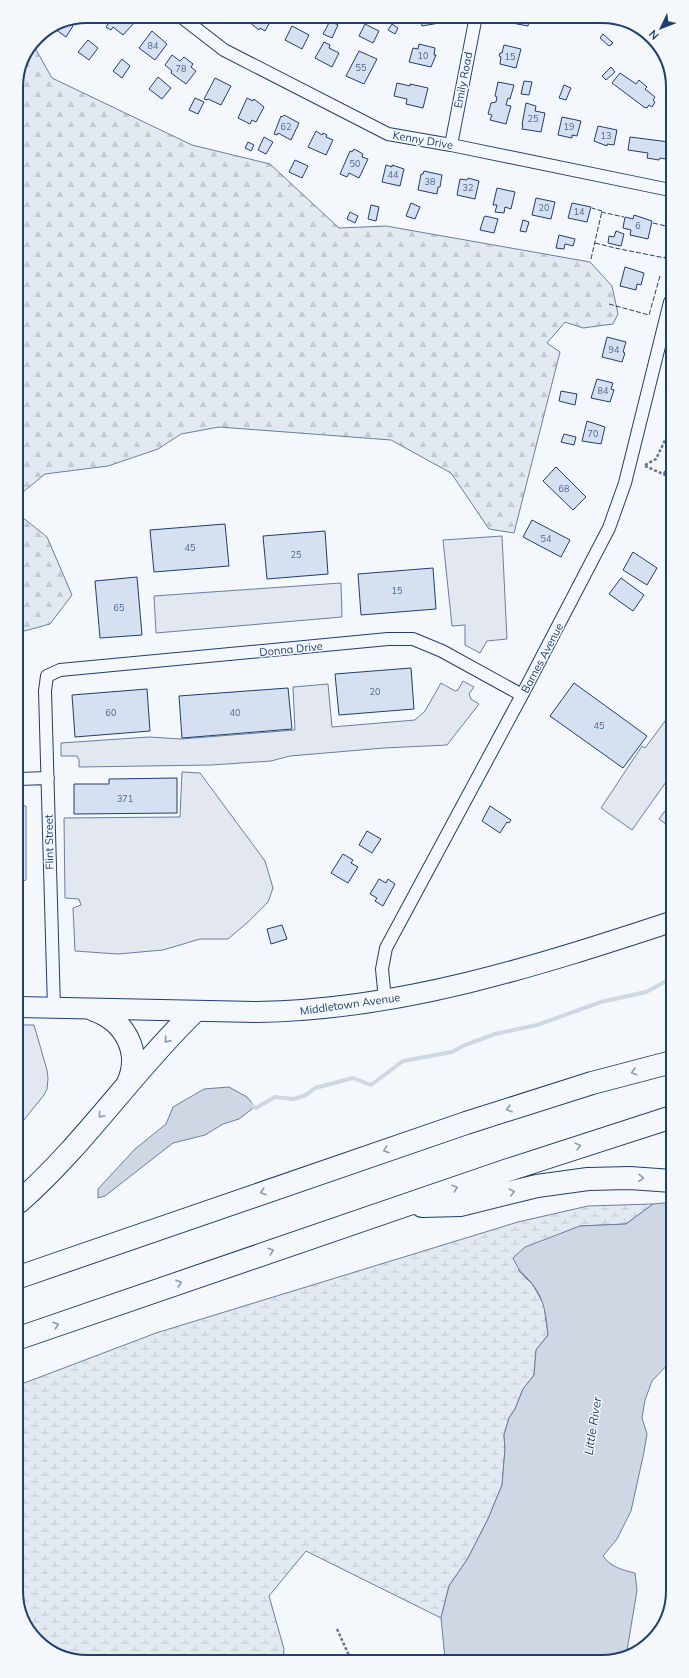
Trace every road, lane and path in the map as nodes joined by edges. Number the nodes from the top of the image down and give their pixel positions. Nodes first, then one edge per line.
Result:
1 (189, 23) edge
2 (475, 23) edge
3 (451, 145) junction
4 (666, 189) edge
5 (666, 318) edge
6 (666, 438) edge
7 (666, 470) edge
8 (664, 474) joint
9 (47, 676) joint
10 (522, 696) junction
11 (48, 778) junction
12 (23, 779) edge
13 (666, 924) edge
14 (385, 1000) junction
15 (23, 1007) edge
16 (54, 1008) junction
17 (94, 1010) junction
18 (194, 1012) junction
19 (666, 1064) edge
20 (127, 1086) junction
21 (666, 1119) edge
22 (666, 1181) edge
23 (23, 1198) edge
24 (405, 1205) junction
25 (23, 1275) edge
26 (23, 1337) edge
27 (337, 1629) dead end
28 (348, 1655) edge

1 - 3 street, Kenny Drive
2 - 3 street, Emily Road
3 - 4 street, Kenny Drive
5 - 10 street, Barnes Avenue
6 - 8 path
7 - 8 path
9 - 10 street, Donna Drive
9 - 11 street, Flint Street
10 - 14 street, Barnes Avenue
11 - 12 street
11 - 16 street, Flint Street
13 - 14 main road, Middletown Avenue
14 - 18 main road, Middletown Avenue
15 - 16 main road, Middletown Avenue
16 - 17 main road, Middletown Avenue
17 - 18 main road, Middletown Avenue
17 - 20 highway
18 -> 20 highway
19 -> 25 highway
20 -> 23 highway
24 -> 21 highway
24 -> 22 highway
26 -> 24 highway
27 - 28 path

